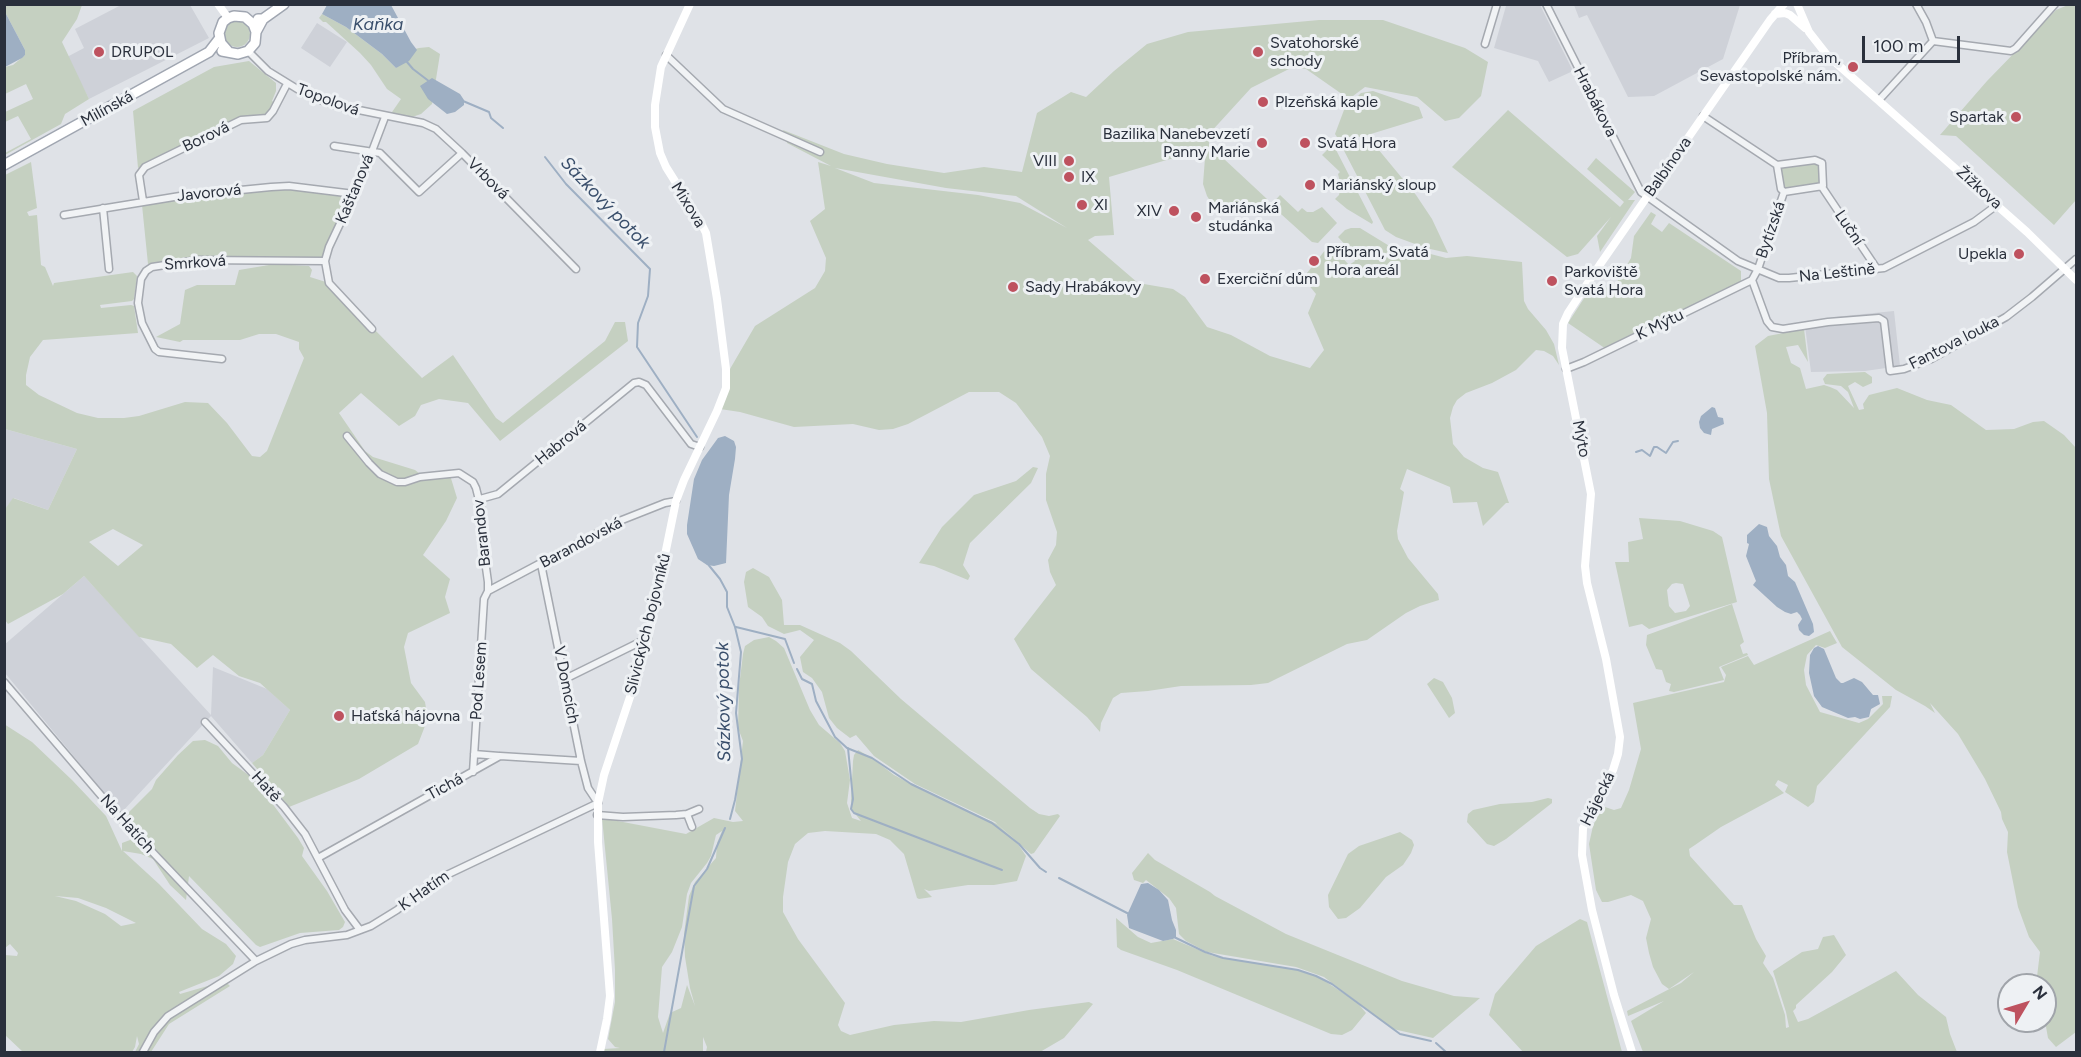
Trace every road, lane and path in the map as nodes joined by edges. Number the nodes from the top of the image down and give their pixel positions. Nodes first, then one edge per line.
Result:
1 (219, 4) edge
2 (284, 4) edge
3 (690, 4) edge
4 (1497, 4) edge
5 (1546, 4) edge
6 (1784, 4) edge
7 (1797, 4) edge
8 (1916, 4) edge
9 (2055, 5) edge
10 (1775, 14) junction
11 (228, 18) junction
12 (263, 18) junction
13 (250, 20) junction
14 (256, 32) junction
15 (1809, 32) junction
16 (219, 39) junction
17 (1933, 41) junction
18 (1485, 44) dead end
19 (228, 51) junction
20 (248, 51) junction
21 (209, 52) junction
22 (666, 55) junction
23 (286, 84) junction
24 (1879, 100) junction
25 (1703, 116) junction
26 (385, 117) junction
27 (334, 146) dead end
28 (371, 151) junction
29 (820, 152) dead end
30 (462, 153) junction
31 (4, 165) edge
32 (1777, 165) junction
33 (1822, 187) junction
34 (1784, 192) junction
35 (354, 194) junction
36 (1647, 197) junction
37 (143, 201) junction
38 (1998, 205) junction
39 (103, 208) junction
40 (64, 215) dead end
41 (2076, 259) edge
42 (325, 261) junction
43 (109, 269) dead end
44 (576, 269) dead end
45 (1758, 269) junction
46 (1877, 269) junction
47 (2066, 269) junction
48 (1752, 280) junction
49 (2076, 280) edge
50 (372, 329) dead end
51 (1561, 335) joint
52 (222, 359) dead end
53 (1566, 369) junction
54 (717, 411) joint
55 (347, 436) dead end
56 (700, 447) junction
57 (480, 499) junction
58 (676, 501) junction
59 (1587, 543) joint
60 (541, 564) junction
61 (488, 591) junction
62 (648, 638) junction
63 (565, 679) junction
64 (4, 682) edge
65 (205, 722) dead end
66 (474, 754) junction
67 (500, 756) junction
68 (581, 761) junction
69 (473, 772) junction
70 (598, 803) junction
71 (699, 809) dead end
72 (687, 814) junction
73 (597, 815) junction
74 (692, 827) dead end
75 (318, 858) junction
76 (360, 930) junction
77 (256, 961) junction
78 (143, 1053) edge
79 (600, 1053) edge
80 (1632, 1053) edge

1 - 11 street
2 - 12 main road
3 - 22 street, Mixova
4 - 18 street
5 - 36 street, Hrabákova
6 - 10 street, Balbínova
7 - 15 street
8 - 17 street
9 - 17 street
10 - 15 street
10 - 25 street, Balbínova
11 - 13 main road
11 - 16 main road, Milínská
12 - 13 main road
12 - 14 main road
13 - 14 main road
14 - 20 main road
15 - 24 street, Žižkova
16 - 19 main road
16 - 21 main road, Milínská
17 - 24 street
19 - 20 main road, Milínská
19 - 21 main road, Milínská
20 - 23 street, Topolová
21 - 31 main road, Milínská
22 - 29 street
22 - 54 street, Mixova
23 - 26 street, Topolová
23 - 37 street, Borová
24 - 38 street, Žižkova
25 - 32 street
25 - 36 street, Balbínova
26 - 28 street, Kaštanová
26 - 30 street, Vrbová
27 - 28 street
28 - 30 street
28 - 35 street, Kaštanová
30 - 44 street, Vrbová
32 - 33 street
32 - 34 street
33 - 34 street
33 - 46 street, Luční
34 - 45 street, Bytízská
35 - 37 street, Javorová
35 - 42 street, Kaštanová
36 - 45 street, Na Leštině
36 - 51 street, Balbínova
37 - 39 street, Javorová
38 - 46 street, Na Leštině
38 - 47 street, Žižkova
39 - 40 street, Javorová
39 - 43 street
41 - 47 street
42 - 50 street
42 - 52 street, Smrková
45 - 46 street, Na Leštině
45 - 48 street, Bytízská
47 - 48 street, Fantova louka
47 - 49 street, Žižkova
48 - 53 street, K Mýtu
51 - 53 street, Mýto
53 - 59 street, Mýto
54 - 56 street, Slivických bojovníků
55 - 57 street, Barandov
56 - 57 street, Habrová
56 - 58 street, Slivických bojovníků
57 - 61 street, Barandov
58 - 60 street, Barandovská
58 - 62 street, Slivických bojovníků
59 - 80 street, Hájecká
60 - 61 street, Barandovská
60 - 63 street, V Domcích
61 - 66 street, Pod Lesem
62 - 63 street
62 - 70 street, Slivických bojovníků
63 - 68 street, V Domcích
64 - 77 street, Na Hatích
65 - 75 street, Hatě
66 - 67 street
66 - 69 street, Pod Lesem
67 - 68 street
67 - 69 street, Tichá
68 - 70 street, V Domcích
69 - 75 street, Tichá
70 - 73 street, Slivických bojovníků
70 - 76 street, K Hatím
71 - 72 street
72 - 73 street
72 - 74 street
73 - 79 street, Slivických bojovníků
75 - 76 street
76 - 77 street, K Hatím
77 - 78 street, K Hatím

